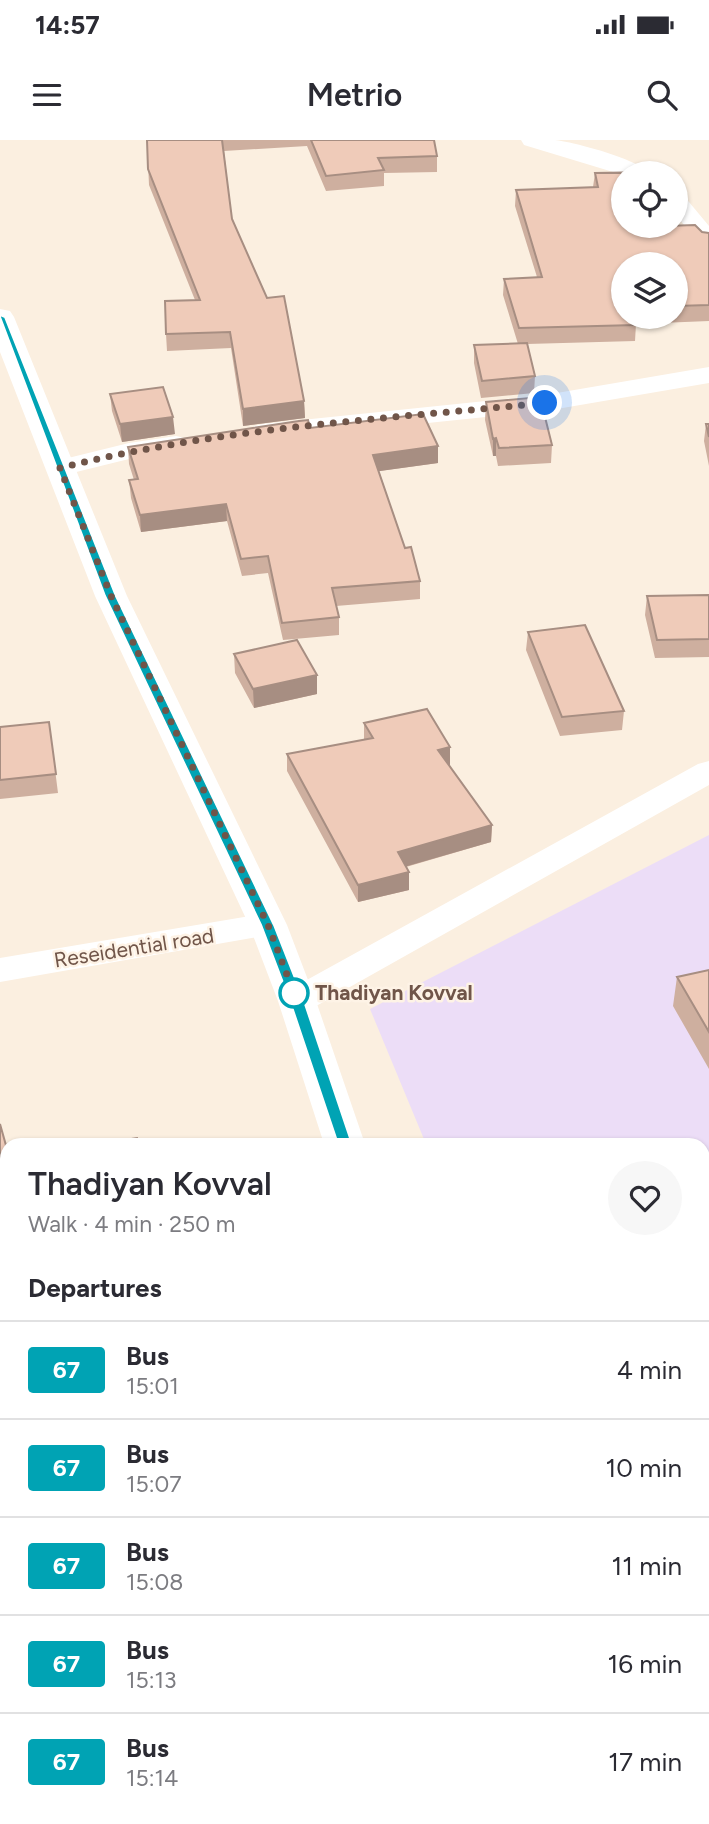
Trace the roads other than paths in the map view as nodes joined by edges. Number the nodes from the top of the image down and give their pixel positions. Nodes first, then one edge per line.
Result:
1 (532, 140) edge
2 (611, 162) edge
3 (691, 207) edge
4 (709, 241) edge
5 (0, 317) edge
6 (709, 375) edge
7 (243, 435) edge
8 (205, 440) edge
9 (60, 468) junction
10 (709, 771) edge
11 (268, 925) junction
12 (0, 970) edge
13 (297, 1001) junction
14 (343, 1138) edge

1 - 2 street
3 - 4 street
5 - 9 main road
6 - 7 street
8 - 9 street
9 - 11 main road
10 - 13 street
11 - 12 street, Reseidential road
11 - 13 main road
13 - 14 main road

